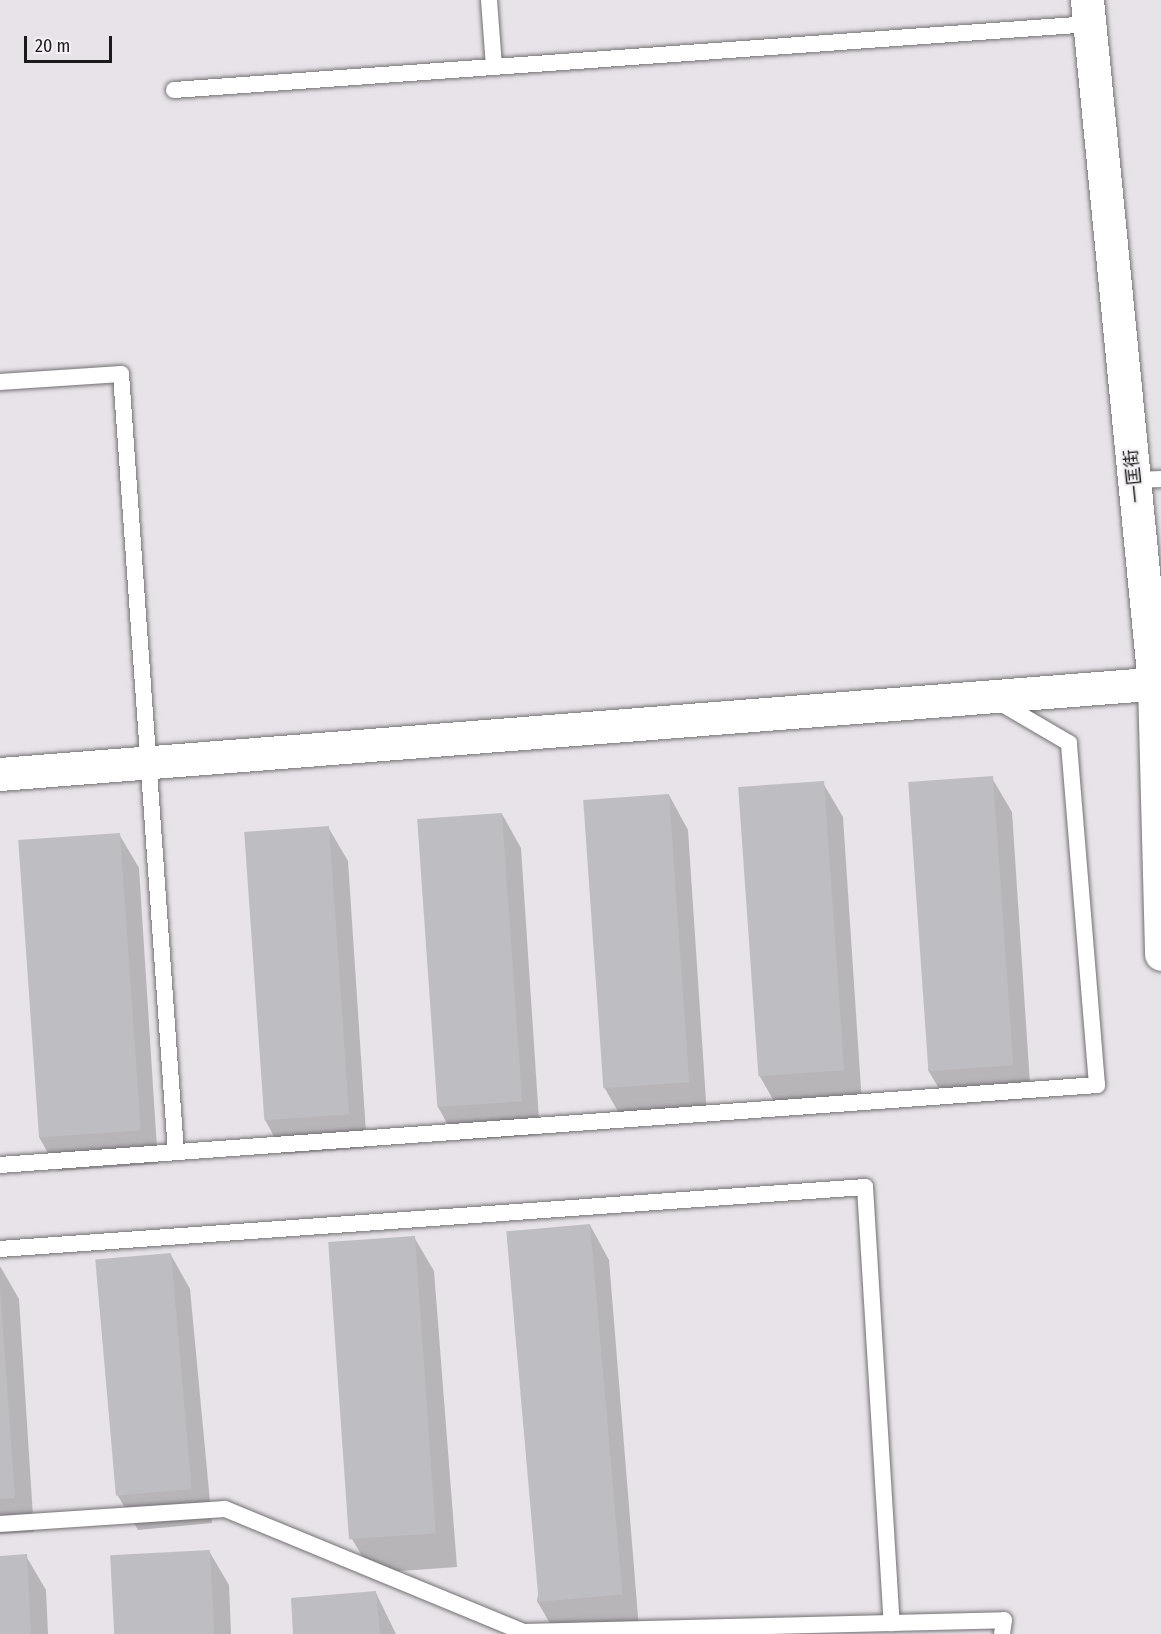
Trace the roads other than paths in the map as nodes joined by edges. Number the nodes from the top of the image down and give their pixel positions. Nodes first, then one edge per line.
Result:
1 (489, 0) edge
2 (1088, 12) edge
3 (494, 67) junction
4 (174, 90) dead end
5 (0, 382) edge
6 (1148, 479) edge
7 (1158, 683) edge
8 (989, 696) junction
9 (147, 763) junction
10 (0, 774) edge
11 (1161, 954) edge
12 (176, 1152) junction
13 (0, 1165) edge
14 (0, 1249) edge
15 (0, 1524) edge
16 (892, 1623) junction
17 (1002, 1634) edge

1 - 3 lane
2 - 3 lane
2 - 6 street, 一匡街
3 - 4 lane
5 - 9 lane
6 - 7 street, 一匡街
7 - 8 street
7 - 11 street, 一匡街
8 - 9 street
8 - 12 lane
9 - 10 street
9 - 12 lane
12 - 13 lane
14 - 16 lane
15 - 16 lane
16 - 17 lane

